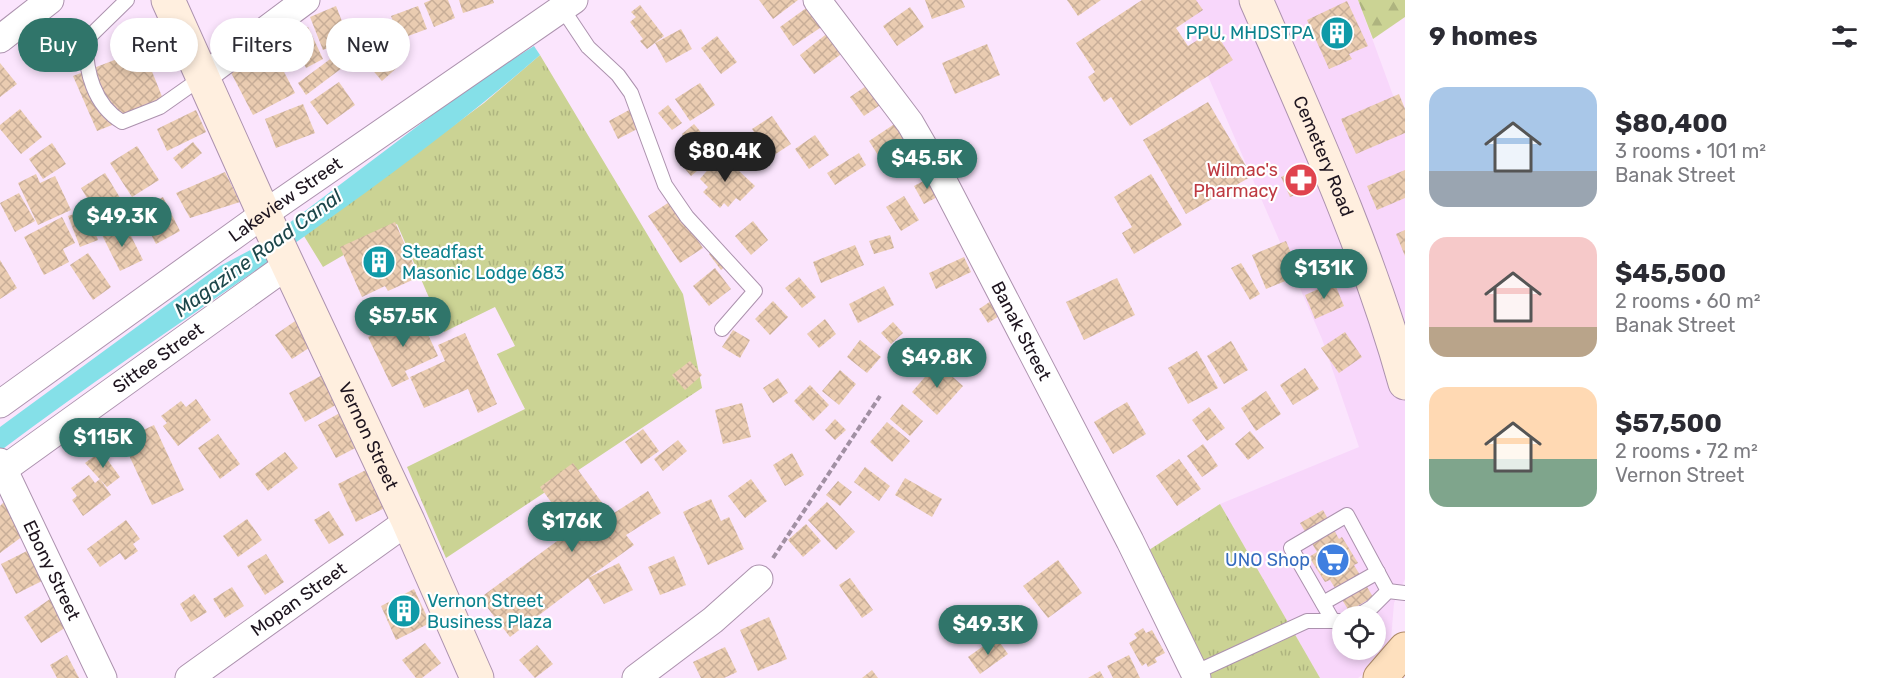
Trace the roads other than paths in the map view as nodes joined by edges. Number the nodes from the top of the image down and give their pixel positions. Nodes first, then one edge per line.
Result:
1 (50, 0) edge
2 (127, 0) edge
3 (168, 0) edge
4 (306, 0) edge
5 (817, 0) edge
6 (1256, 0) edge
7 (565, 3) edge
8 (0, 39) edge
9 (204, 76) junction
10 (277, 241) junction
11 (722, 328) dead end
12 (1405, 383) edge
13 (0, 404) edge
14 (1, 468) edge
15 (408, 521) junction
16 (1378, 572) junction
17 (759, 579) road end
18 (1398, 593) edge
19 (1323, 603) junction
20 (1374, 606) edge
21 (1332, 614) edge
22 (1332, 621) edge
23 (1405, 649) edge
24 (1196, 675) edge
25 (103, 678) edge
26 (189, 678) edge
27 (477, 678) edge
28 (636, 678) edge
29 (1380, 678) edge

1 - 8 street
2 - 9 lane
3 - 9 main road, Vernon Street
4 - 9 street
5 - 24 street, Banak Street
6 - 12 main road, Cemetery Road
7 - 10 street, Lakeview Street
7 - 11 lane
9 - 10 main road, Vernon Street
10 - 13 street, Lakeview Street
10 - 14 street, Sittee Street
10 - 15 main road, Vernon Street
14 - 25 street, Ebony Street
15 - 26 street, Mopan Street
15 - 27 main road, Vernon Street
16 - 18 lane
16 - 19 lane
16 - 19 lane
17 - 28 street
18 - 20 lane
19 - 21 lane
22 - 24 lane
23 - 29 main road

